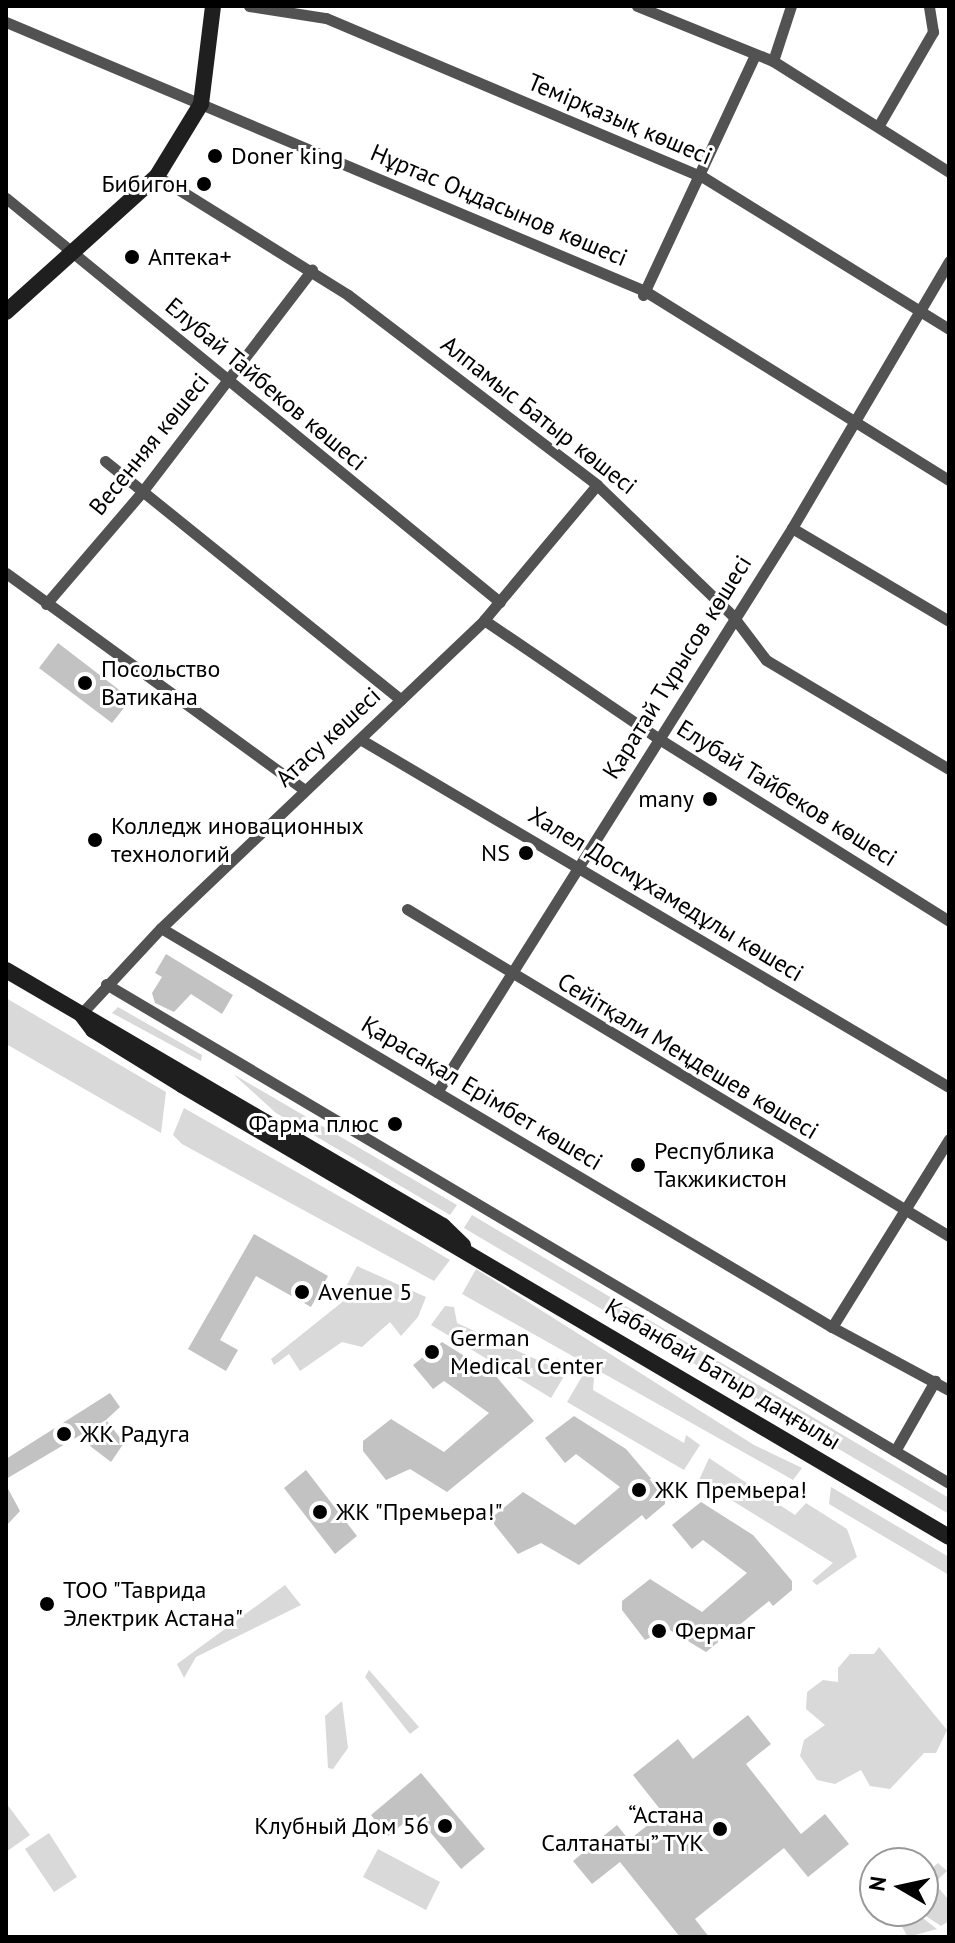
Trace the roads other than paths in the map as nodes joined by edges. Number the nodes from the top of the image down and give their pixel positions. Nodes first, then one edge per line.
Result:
1 (213, 6) edge
2 (249, 6) edge
3 (637, 6) edge
4 (791, 6) edge
5 (929, 6) edge
6 (6, 22) edge
7 (755, 55) junction
8 (773, 61) junction
9 (201, 104) junction
10 (879, 125) junction
11 (949, 172) edge
12 (157, 176) junction
13 (703, 177) junction
14 (6, 198) edge
15 (74, 251) junction
16 (949, 261) edge
17 (312, 270) junction
18 (644, 293) junction
19 (6, 312) edge
20 (920, 312) junction
21 (949, 329) edge
22 (226, 383) junction
23 (855, 423) junction
24 (105, 461) dead end
25 (949, 480) edge
26 (597, 485) junction
27 (142, 492) junction
28 (792, 528) junction
29 (6, 573) edge
30 (500, 602) junction
31 (46, 604) junction
32 (732, 615) junction
33 (484, 620) junction
34 (949, 621) edge
35 (401, 700) junction
36 (656, 737) junction
37 (360, 739) junction
38 (949, 769) edge
39 (303, 789) junction
40 (580, 868) junction
41 (407, 909) dead end
42 (949, 921) edge
43 (161, 928) junction
44 (6, 970) edge
45 (514, 978) junction
46 (106, 984) junction
47 (81, 1014) junction
48 (949, 1087) edge
49 (437, 1092) junction
50 (949, 1139) edge
51 (904, 1209) junction
52 (949, 1236) edge
53 (832, 1327) junction
54 (935, 1381) junction
55 (949, 1390) edge
56 (895, 1451) junction
57 (949, 1483) edge
58 (949, 1537) edge

1 - 9 main road
2 - 13 street, Темірқазық көшесі
3 - 7 street
4 - 8 street
5 - 10 street
6 - 9 street, Нұртас Оңдасынов көшесі
7 - 8 street
7 - 13 street
8 - 10 street
9 - 12 main road
9 - 18 street, Нұртас Оңдасынов көшесі
10 - 11 street
12 - 15 main road
12 - 17 street, Алпамыс Батыр көшесі
13 - 18 street
13 - 20 street, Темірқазық көшесі
14 - 15 street, Елубай Тайбеков көшесі
15 - 19 main road
15 - 22 street, Елубай Тайбеков көшесі
16 - 20 street, Қаратай Тұрысов көшесі
17 - 22 street, Весенняя көшесі
17 - 26 street, Алпамыс Батыр көшесі
18 - 23 street, Нұртас Оңдасынов көшесі
20 - 21 street, Темірқазық көшесі
20 - 23 street, Қаратай Тұрысов көшесі
22 - 27 street, Весенняя көшесі
22 - 30 street, Елубай Тайбеков көшесі
23 - 25 street, Нұртас Оңдасынов көшесі
23 - 28 street, Қаратай Тұрысов көшесі
24 - 27 street
26 - 30 street, Атасу көшесі
26 - 32 street, Алпамыс Батыр көшесі
27 - 31 street, Весенняя көшесі
27 - 35 street
28 - 32 street, Қаратай Тұрысов көшесі
28 - 34 street
29 - 31 street
30 - 33 street, Атасу көшесі
31 - 39 street
32 - 36 street, Қаратай Тұрысов көшесі
32 - 38 street, Алпамыс Батыр көшесі
33 - 35 street, Атасу көшесі
33 - 36 street, Елубай Тайбеков көшесі
35 - 37 street, Атасу көшесі
36 - 40 street, Қаратай Тұрысов көшесі
36 - 42 street, Елубай Тайбеков көшесі
37 - 39 street, Атасу көшесі
37 - 40 street, Халел Досмұхамедұлы көшесі
39 - 43 street, Атасу көшесі
40 - 45 street, Қаратай Тұрысов көшесі
40 - 48 street, Халел Досмұхамедұлы көшесі
41 - 45 street, Сейітқали Меңдешев көшесі
43 - 46 street, Атасу көшесі
43 - 49 street, Қарасақал Ерімбет көшесі
44 - 47 main road, Қабанбай Батыр даңғылы
45 - 49 street, Қаратай Тұрысов көшесі
45 - 51 street, Сейітқали Меңдешев көшесі
46 - 47 street, Атасу көшесі
46 - 56 street
47 - 58 main road, Қабанбай Батыр даңғылы
49 - 53 street, Қарасақал Ерімбет көшесі
50 - 51 street
51 - 52 street, Сейітқали Меңдешев көшесі
51 - 53 street
53 - 54 street, Қарасақал Ерімбет көшесі
54 - 55 street, Қарасақал Ерімбет көшесі
54 - 56 street
56 - 57 street

